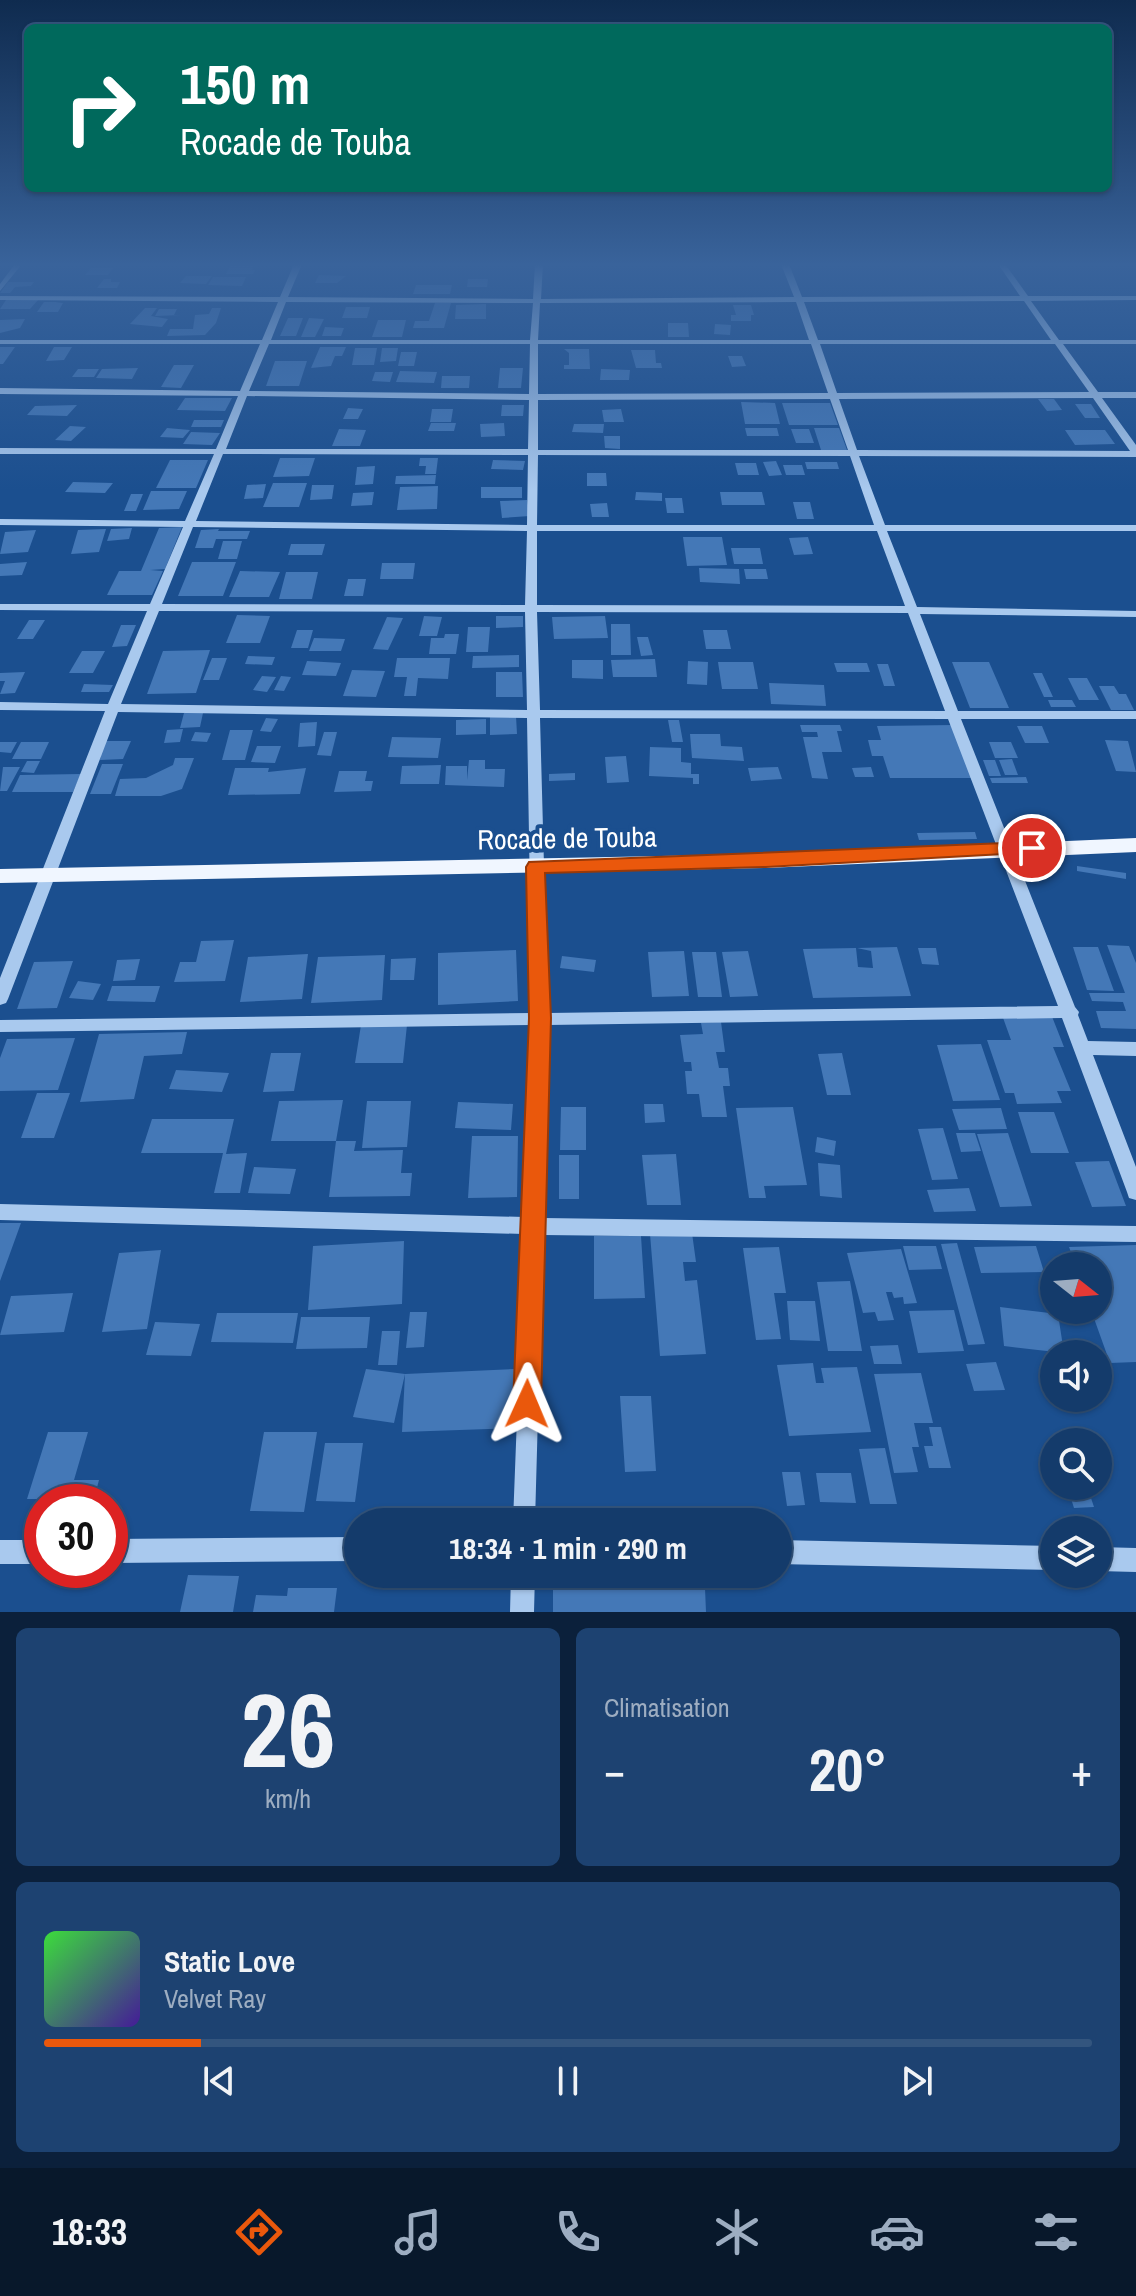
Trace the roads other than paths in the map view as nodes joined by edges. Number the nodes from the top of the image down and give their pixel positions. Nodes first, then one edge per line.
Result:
1 (1054, 339) edge
2 (0, 342) edge
3 (264, 342) junction
4 (534, 342) junction
5 (816, 342) junction
6 (1056, 342) junction
7 (1136, 342) edge
8 (0, 391) edge
9 (835, 394) junction
10 (242, 395) junction
11 (1097, 395) junction
12 (1136, 395) edge
13 (534, 397) junction
14 (0, 451) edge
15 (220, 451) junction
16 (532, 452) junction
17 (855, 453) junction
18 (1136, 453) edge
19 (0, 522) edge
20 (192, 523) junction
21 (879, 525) junction
22 (532, 528) junction
23 (1136, 528) edge
24 (0, 607) edge
25 (155, 609) junction
26 (915, 610) junction
27 (531, 611) junction
28 (1136, 614) edge
29 (0, 706) edge
30 (113, 707) junction
31 (532, 714) junction
32 (1136, 715) edge
33 (956, 716) junction
34 (1136, 845) edge
35 (1006, 848) junction
36 (536, 867) junction
37 (49, 875) junction
38 (0, 876) edge
39 (0, 999) edge
40 (1071, 1012) junction
41 (540, 1018) junction
42 (0, 1026) edge
43 (1083, 1048) junction
44 (1136, 1049) edge
45 (1136, 1192) edge
46 (0, 1212) edge
47 (532, 1226) junction
48 (1136, 1234) edge
49 (524, 1508) edge
50 (344, 1549) edge
51 (128, 1551) edge
52 (0, 1552) edge
53 (24, 1552) edge
54 (792, 1552) edge
55 (1040, 1558) edge
56 (1112, 1559) edge
57 (1136, 1560) edge
58 (523, 1588) edge
59 (522, 1612) edge

1 - 6 street
2 - 3 street
3 - 4 street
3 - 10 street
4 - 5 street
4 - 13 street
5 - 6 street
5 - 9 street
6 - 7 street
6 - 11 street
8 - 10 street
9 - 11 street
9 - 13 street
9 - 17 street
10 - 13 street
10 - 15 street
11 - 12 street
11 - 18 street
13 - 16 street
14 - 15 street
15 - 16 street
15 - 20 street
16 - 17 street
16 - 22 street
17 - 18 street
17 - 21 street
19 - 20 street
20 - 22 street
20 - 25 street
21 - 22 street
21 - 23 street
21 - 26 street
22 - 27 street
24 - 25 street
25 - 27 street
25 - 30 street
26 - 27 street
26 - 28 street
26 - 33 street
27 - 31 street
29 - 30 street
30 - 31 street
30 - 37 street
31 - 33 street
31 - 36 street
32 - 33 street
33 - 35 street
34 - 35 main road, Rocade de Touba
35 - 36 main road, Rocade de Touba
35 - 40 street
36 - 37 main road, Rocade de Touba
36 - 41 street
37 - 38 main road, Rocade de Touba
37 - 39 street
40 - 41 street
40 - 43 street
41 - 42 street
41 - 47 street
43 - 44 street
43 - 45 street
46 - 47 street
47 - 48 street
47 - 49 street
50 - 51 street
52 - 53 street
54 - 55 street
56 - 57 street
58 - 59 street

